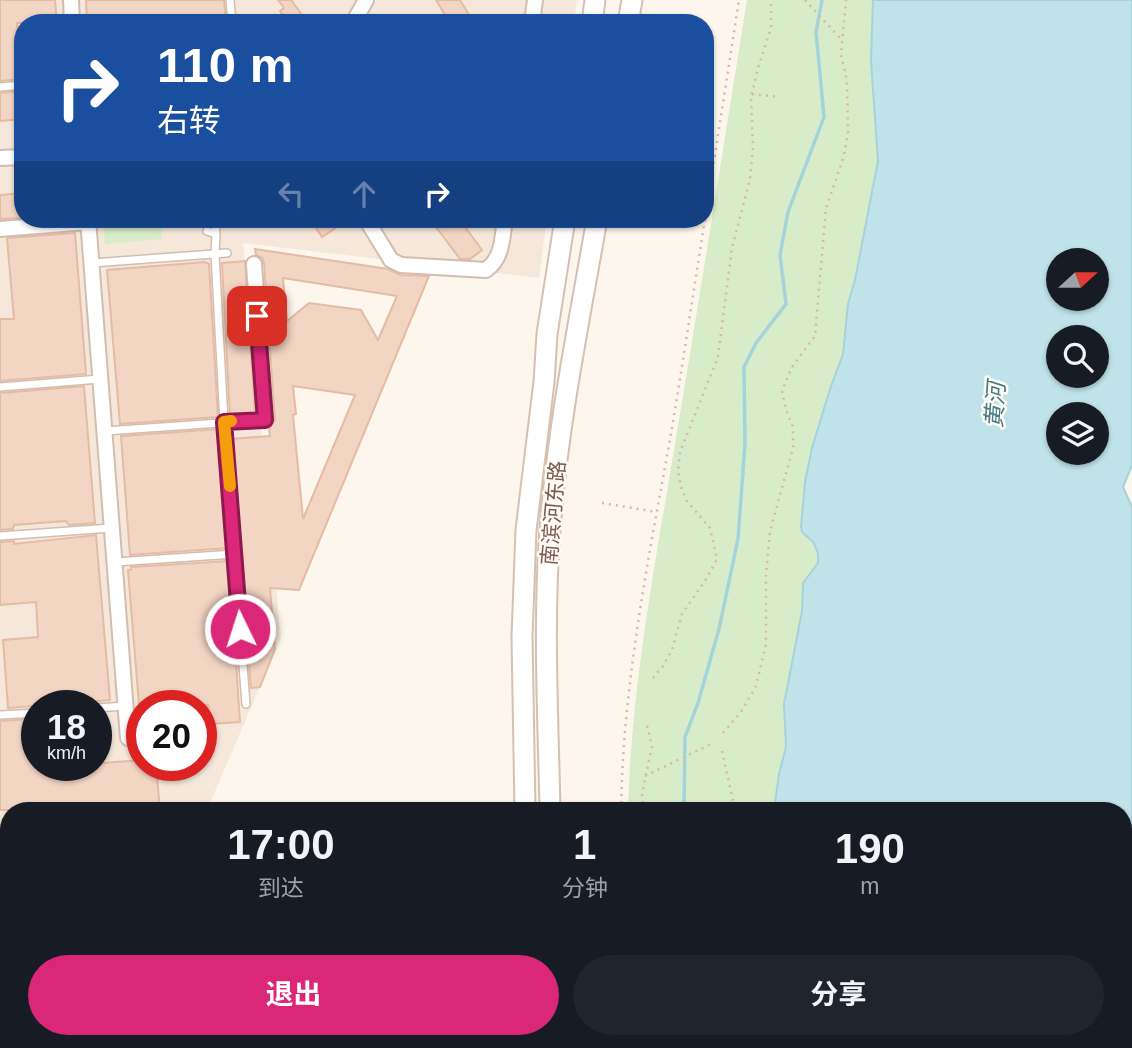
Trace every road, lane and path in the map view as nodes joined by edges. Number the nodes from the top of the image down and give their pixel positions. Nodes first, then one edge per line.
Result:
1 (739, 0) edge
2 (771, 0) edge
3 (805, 0) edge
4 (846, 0) edge
5 (842, 40) junction
6 (752, 94) junction
7 (780, 97) dead end
8 (714, 161) edge
9 (89, 228) edge
10 (216, 228) edge
11 (371, 228) edge
12 (504, 228) edge
13 (564, 228) edge
14 (595, 228) edge
15 (704, 228) edge
16 (207, 231) dead end
17 (216, 234) junction
18 (227, 253) dead end
19 (215, 254) junction
20 (91, 263) junction
21 (254, 264) dead end
22 (558, 270) junction
23 (587, 275) junction
24 (100, 379) junction
25 (0, 387) edge
26 (265, 420) joint
27 (224, 422) junction
28 (104, 431) junction
29 (602, 503) dead end
30 (657, 512) junction
31 (112, 527) junction
32 (0, 536) edge
33 (235, 554) junction
34 (115, 562) junction
35 (653, 678) dead end
36 (246, 704) dead end
37 (126, 706) joint
38 (112, 707) edge
39 (21, 714) edge
40 (0, 715) edge
41 (646, 722) dead end
42 (723, 733) dead end
43 (711, 744) dead end
44 (722, 751) dead end
45 (645, 776) junction
46 (525, 802) edge
47 (550, 802) edge
48 (621, 802) edge
49 (643, 802) edge
50 (733, 802) edge

1 - 8 path
2 - 6 path
3 - 5 path
4 - 5 path
5 - 42 path
6 - 7 path
6 - 35 path
9 - 20 street
10 - 17 lane
11 - 12 street
13 - 22 main road, 南滨河东路
14 - 23 main road, 南滨河东路
15 - 30 path
16 - 17 lane
17 - 19 lane
18 - 19 lane
19 - 20 lane
19 - 27 lane
20 - 24 street
21 - 26 street
22 - 23 main road
22 - 46 main road, 南滨河东路
23 - 47 main road, 南滨河东路
24 - 25 lane
24 - 28 street
26 - 27 lane
27 - 28 lane
27 - 33 lane
28 - 31 street
29 - 30 path
30 - 48 path
31 - 32 lane
31 - 34 street
33 - 34 lane
33 - 36 lane
34 - 37 street
37 - 38 lane
39 - 40 lane
41 - 45 path
43 - 45 path
44 - 50 path
45 - 49 path

